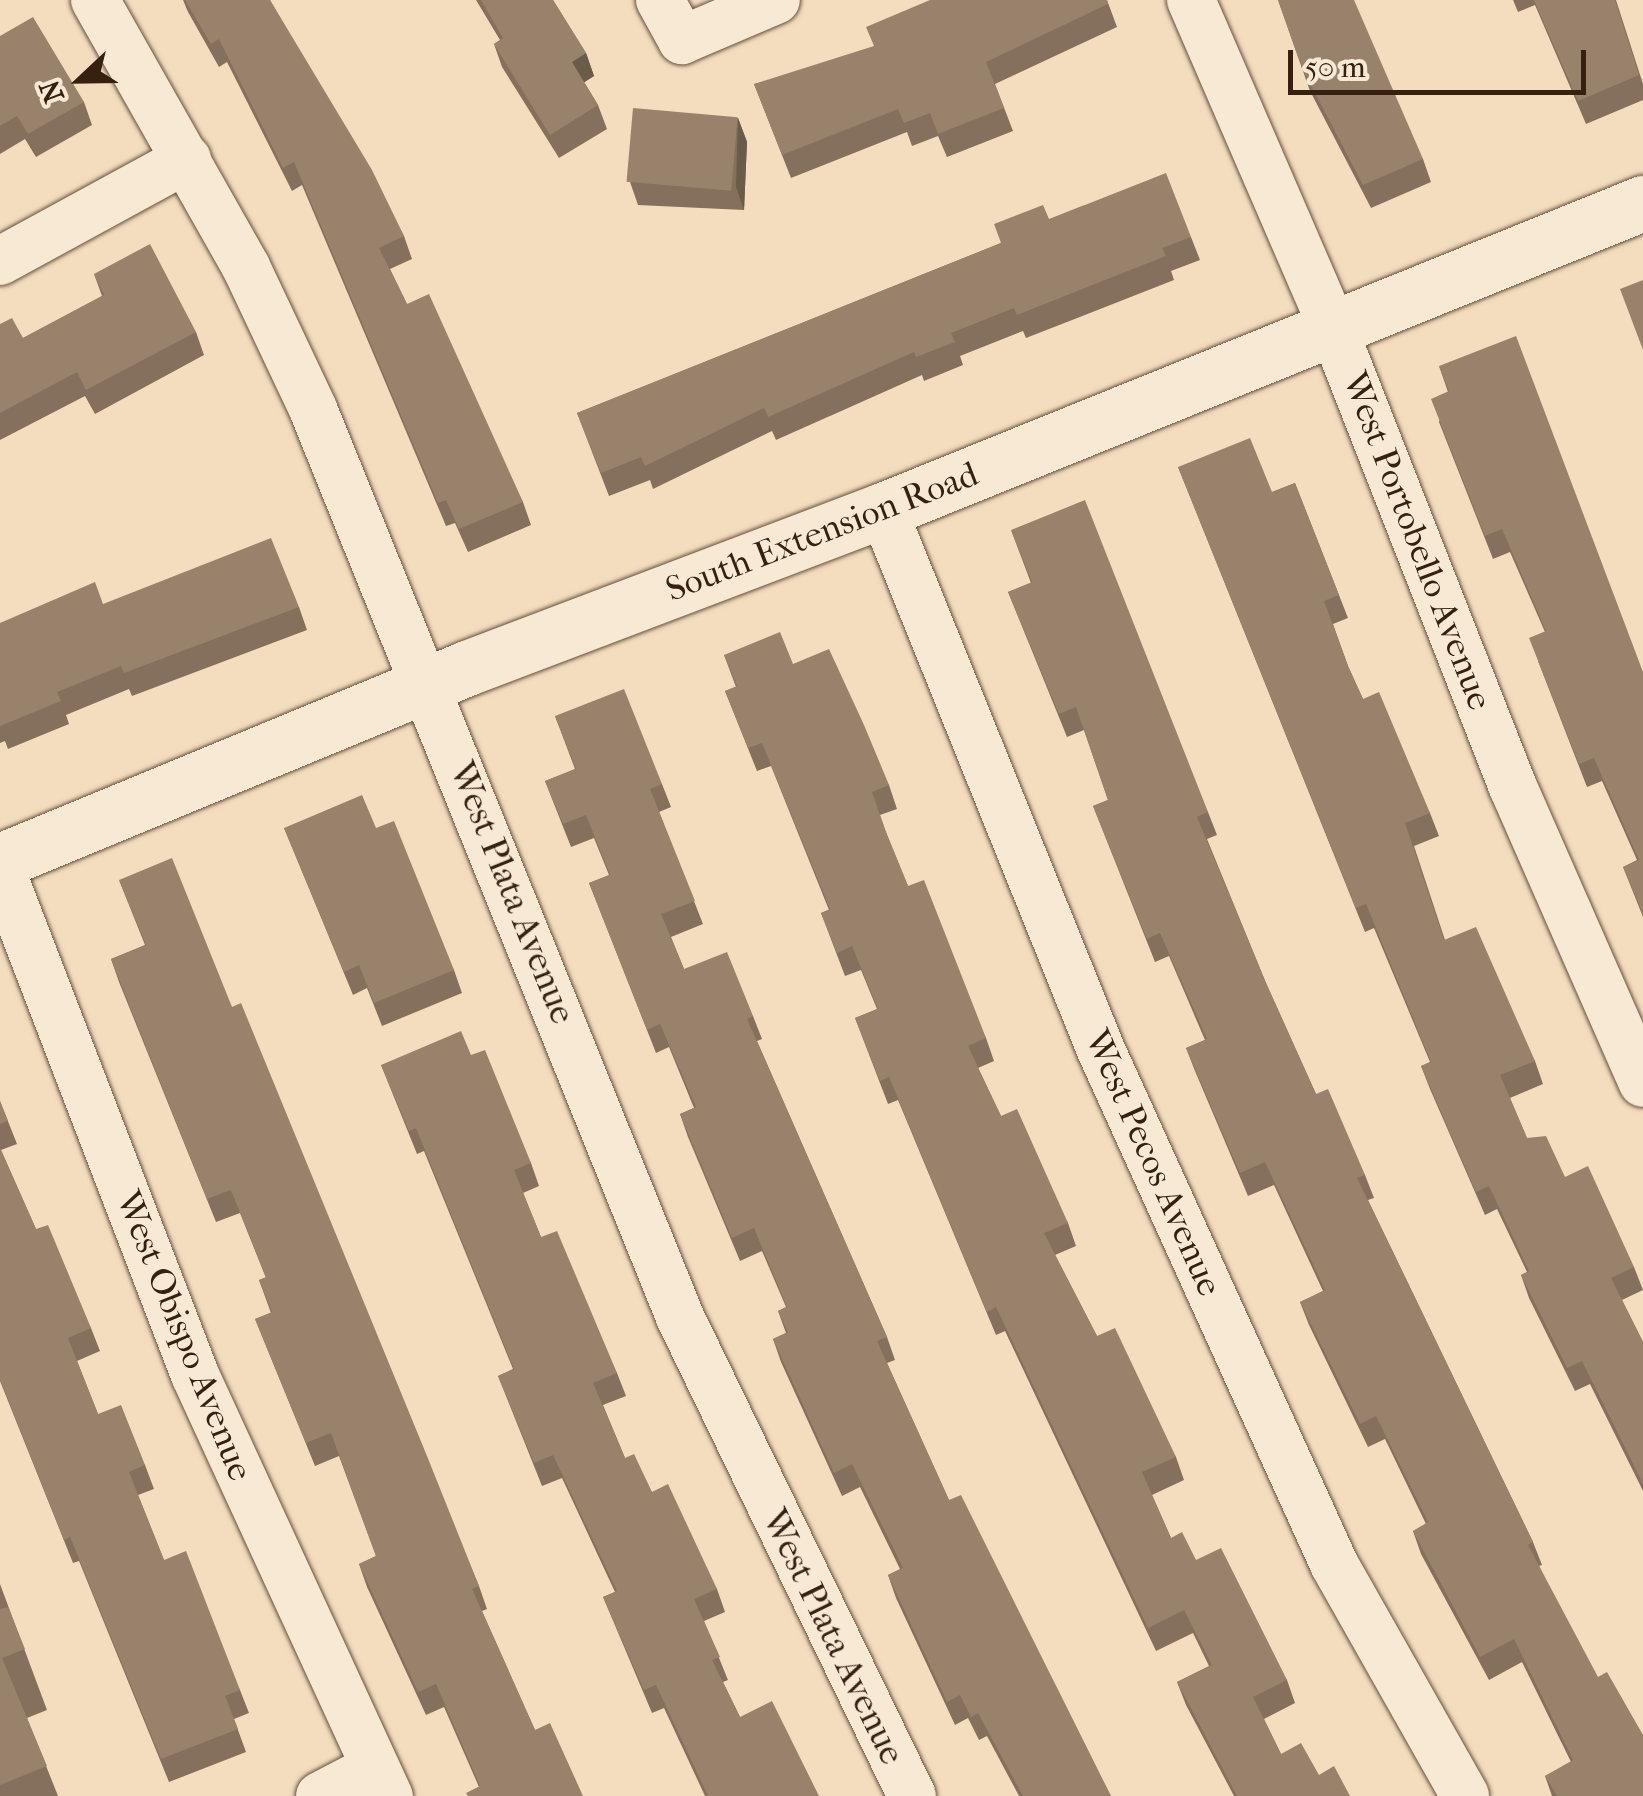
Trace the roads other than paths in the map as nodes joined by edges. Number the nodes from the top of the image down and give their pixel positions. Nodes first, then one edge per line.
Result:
1 (95, 0) edge
2 (660, 0) edge
3 (776, 0) edge
4 (1191, 0) edge
5 (186, 158) junction
6 (1643, 203) edge
7 (0, 261) edge
8 (1333, 328) junction
9 (883, 510) junction
10 (429, 684) junction
11 (0, 864) edge
12 (1643, 1082) edge
13 (382, 1782) edge
14 (320, 1796) edge
15 (912, 1796) edge
16 (1465, 1796) edge

1 - 5 street, West Plata Avenue
2 - 3 street
4 - 8 street, West Portobello Avenue
5 - 7 street
5 - 10 street, West Plata Avenue
6 - 8 street, South Extension Road
8 - 9 street, South Extension Road
8 - 12 street, West Portobello Avenue
9 - 10 street, South Extension Road
9 - 16 street, West Pecos Avenue
10 - 11 street, South Extension Road
10 - 15 street, West Plata Avenue
11 - 13 street, West Obispo Avenue
13 - 14 street

